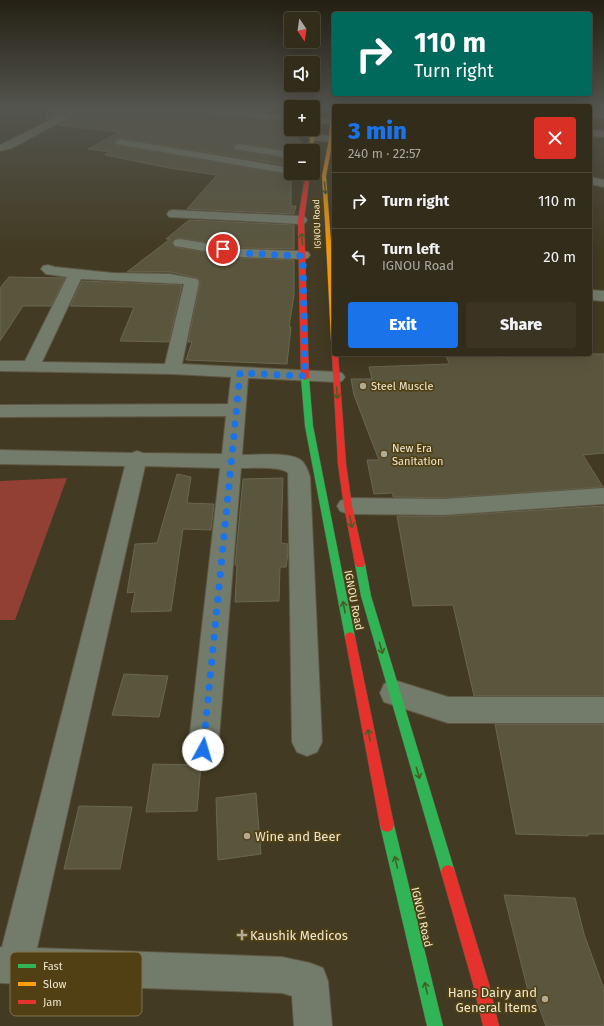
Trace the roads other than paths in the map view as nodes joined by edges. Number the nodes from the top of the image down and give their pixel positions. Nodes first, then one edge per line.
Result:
1 (199, 156) edge
2 (329, 156) edge
3 (284, 171) edge
4 (304, 180) edge
5 (592, 181) edge
6 (604, 184) edge
7 (173, 214) dead end
8 (301, 220) junction
9 (331, 224) edge
10 (180, 243) dead end
11 (303, 256) junction
12 (48, 269) dead end
13 (76, 274) junction
14 (332, 287) edge
15 (592, 295) edge
16 (604, 296) edge
17 (335, 356) edge
18 (0, 366) edge
19 (31, 366) junction
20 (172, 369) junction
21 (240, 373) junction
22 (305, 376) junction
23 (336, 377) junction
24 (237, 410) junction
25 (0, 411) edge
26 (0, 457) edge
27 (137, 458) junction
28 (232, 461) junction
29 (604, 496) edge
30 (348, 506) junction
31 (394, 693) junction
32 (604, 710) edge
33 (307, 742) dead end
34 (203, 750) dead end
35 (11, 952) edge
36 (10, 954) edge
37 (7, 966) edge
38 (142, 970) edge
39 (313, 1026) edge
40 (435, 1026) edge
41 (491, 1026) edge

1 - 3 street
2 -> 9 street, IGNOU Road
4 - 8 street, IGNOU Road
5 - 6 street
7 - 8 street
11 -> 8 street, IGNOU Road
9 - 14 street, IGNOU Road
10 - 11 street
11 - 22 street, IGNOU Road
12 - 13 street
13 - 19 street
13 - 20 street
15 - 16 street
17 - 23 street, IGNOU Road
18 - 19 street
19 - 20 street
20 - 21 street
21 - 22 street
21 - 24 street
22 - 23 street
40 -> 22 street, IGNOU Road
23 -> 30 street, IGNOU Road
24 - 25 street
24 - 28 street
26 - 27 street
27 - 28 street
27 - 35 street
28 - 33 street
28 - 34 street
29 - 30 street
30 -> 31 street, IGNOU Road
31 - 32 street
31 -> 41 street, IGNOU Road
36 - 37 street
38 - 39 street

